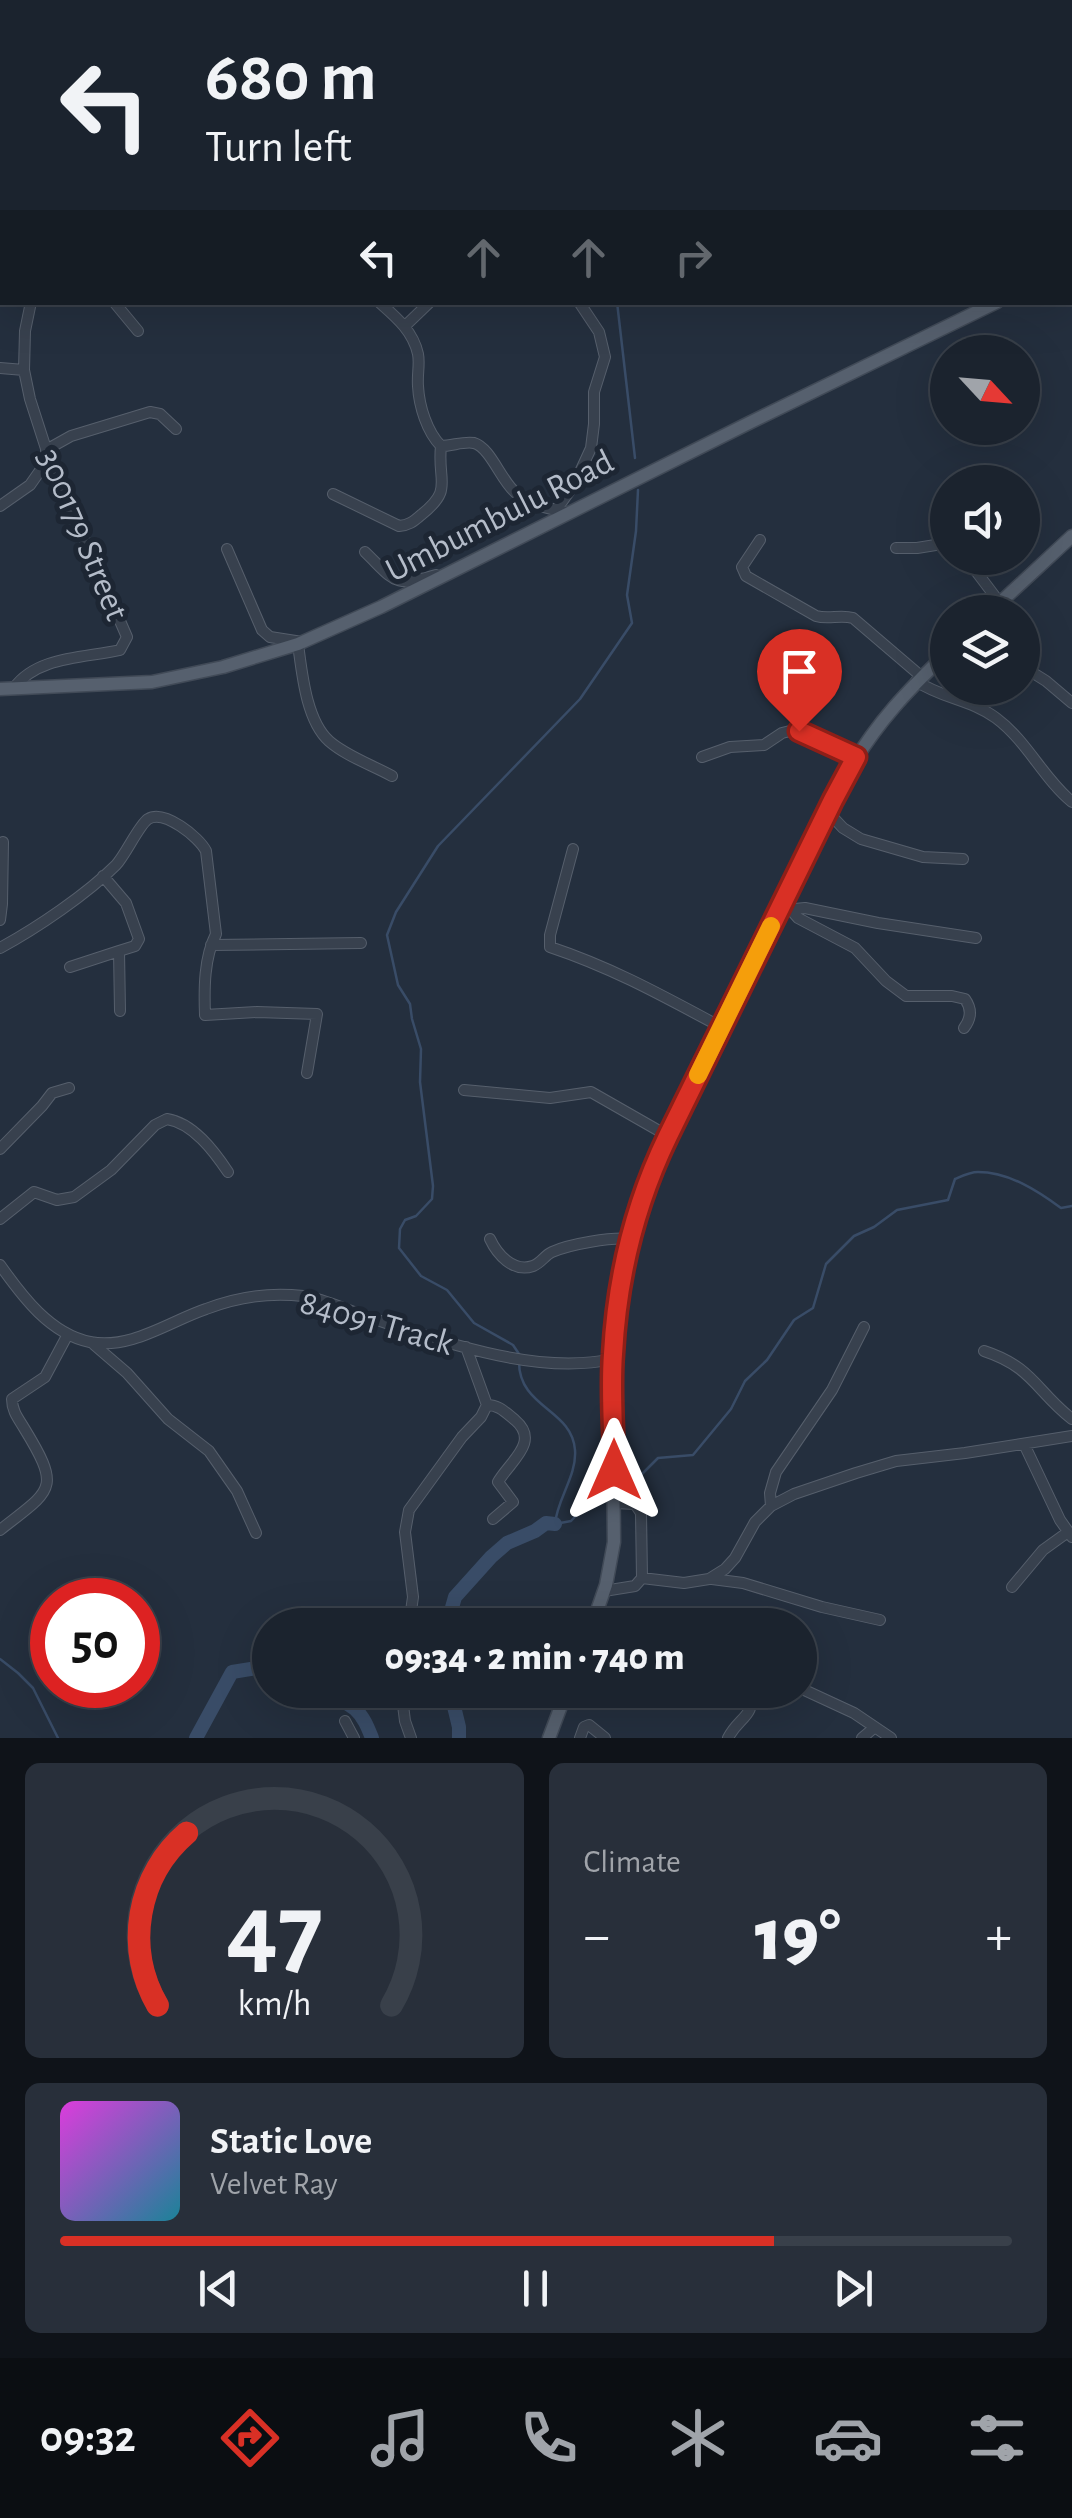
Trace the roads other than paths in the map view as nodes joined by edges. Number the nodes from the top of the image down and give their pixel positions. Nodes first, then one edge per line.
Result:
1 (30, 305) edge
2 (116, 305) edge
3 (383, 305) edge
4 (427, 305) edge
5 (581, 305) edge
6 (991, 305) edge
7 (405, 326) junction
8 (138, 331) dead end
9 (0, 368) edge
10 (24, 370) junction
11 (176, 430) dead end
12 (441, 446) junction
13 (47, 454) junction
14 (333, 494) dead end
15 (0, 506) edge
16 (556, 510) junction
17 (570, 513) junction
18 (1072, 536) edge
19 (760, 540) dead end
20 (930, 545) edge
21 (896, 548) dead end
22 (227, 550) dead end
23 (365, 552) dead end
24 (452, 573) junction
25 (1009, 595) edge
26 (300, 643) junction
27 (930, 669) edge
28 (1040, 677) edge
29 (919, 679) junction
30 (7, 688) edge
31 (1072, 703) edge
32 (702, 757) dead end
33 (856, 757) junction
34 (392, 776) dead end
35 (1072, 802) edge
36 (828, 812) junction
37 (3, 842) dead end
38 (573, 848) dead end
39 (963, 859) dead end
40 (103, 876) junction
41 (786, 908) junction
42 (0, 920) edge
43 (976, 938) dead end
44 (361, 943) dead end
45 (211, 945) junction
46 (0, 948) edge
47 (119, 951) junction
48 (70, 966) dead end
49 (120, 1011) dead end
50 (721, 1027) junction
51 (964, 1028) dead end
52 (308, 1073) dead end
53 (70, 1088) dead end
54 (464, 1090) dead end
55 (668, 1136) junction
56 (0, 1149) edge
57 (228, 1172) dead end
58 (0, 1220) edge
59 (630, 1238) junction
60 (490, 1239) dead end
61 (0, 1265) edge
62 (864, 1327) dead end
63 (68, 1334) junction
64 (91, 1342) junction
65 (466, 1347) junction
66 (984, 1352) dead end
67 (612, 1358) junction
68 (6, 1398) edge
69 (487, 1405) junction
70 (1072, 1420) edge
71 (1072, 1436) edge
72 (1024, 1444) junction
73 (615, 1500) junction
74 (771, 1506) junction
75 (493, 1519) dead end
76 (0, 1530) edge
77 (256, 1533) dead end
78 (1070, 1535) edge
79 (642, 1578) junction
80 (709, 1579) junction
81 (1012, 1587) dead end
82 (604, 1591) junction
83 (411, 1608) edge
84 (598, 1608) edge
85 (880, 1620) dead end
86 (817, 1695) edge
87 (404, 1708) edge
88 (560, 1708) edge
89 (752, 1708) edge
90 (345, 1721) dead end
91 (876, 1727) junction
92 (354, 1738) edge
93 (411, 1738) edge
94 (549, 1738) edge
95 (580, 1738) edge
96 (605, 1738) edge
97 (728, 1738) edge
98 (862, 1738) edge
99 (891, 1738) edge

1 - 10 street, 300179 Street
2 - 8 street
3 - 7 street
4 - 7 street
5 - 16 street
6 - 17 main road, Umbumbulu Road
7 - 12 street
9 - 10 street
10 - 13 street, 300179 Street
11 - 13 street
12 - 14 street
12 - 16 street
13 - 15 street
13 - 30 street, 300179 Street
16 - 17 street
17 - 24 main road, Umbumbulu Road
18 - 25 main road
19 - 29 street
20 - 21 street
22 - 26 street
23 - 24 street
24 - 26 main road, Umbumbulu Road
26 - 30 main road, Umbumbulu Road
26 - 34 street
27 - 29 main road
28 - 31 street
29 - 33 main road
29 - 35 street
32 - 33 street
33 - 36 main road
36 - 39 street
36 - 41 main road
37 - 42 street
38 - 50 street
40 - 45 street
40 - 46 street
40 - 47 street
41 - 43 street
41 - 50 main road
41 - 51 street
44 - 45 street
45 - 52 street
47 - 48 street
47 - 49 street
50 - 55 main road
53 - 56 street
54 - 55 street
55 - 59 main road
57 - 58 street
59 - 60 street
59 - 67 main road
61 - 63 street, 84091 Track
62 - 74 street
63 - 64 street, 84091 Track
63 - 68 street
64 - 65 street, 84091 Track
64 - 77 street
65 - 67 street, 84091 Track
65 - 69 street
66 - 70 street
67 - 73 main road
68 - 76 street
69 - 75 street
69 - 83 street
71 - 72 street
72 - 74 street
72 - 78 street
73 - 79 street
73 - 82 main road
74 - 80 street
78 - 81 street
79 - 80 street
79 - 82 street
80 - 85 street
82 - 84 main road
86 - 91 street
87 - 93 street
88 - 94 main road
89 - 97 street
90 - 92 street
91 - 98 street
91 - 99 street
95 - 96 street

